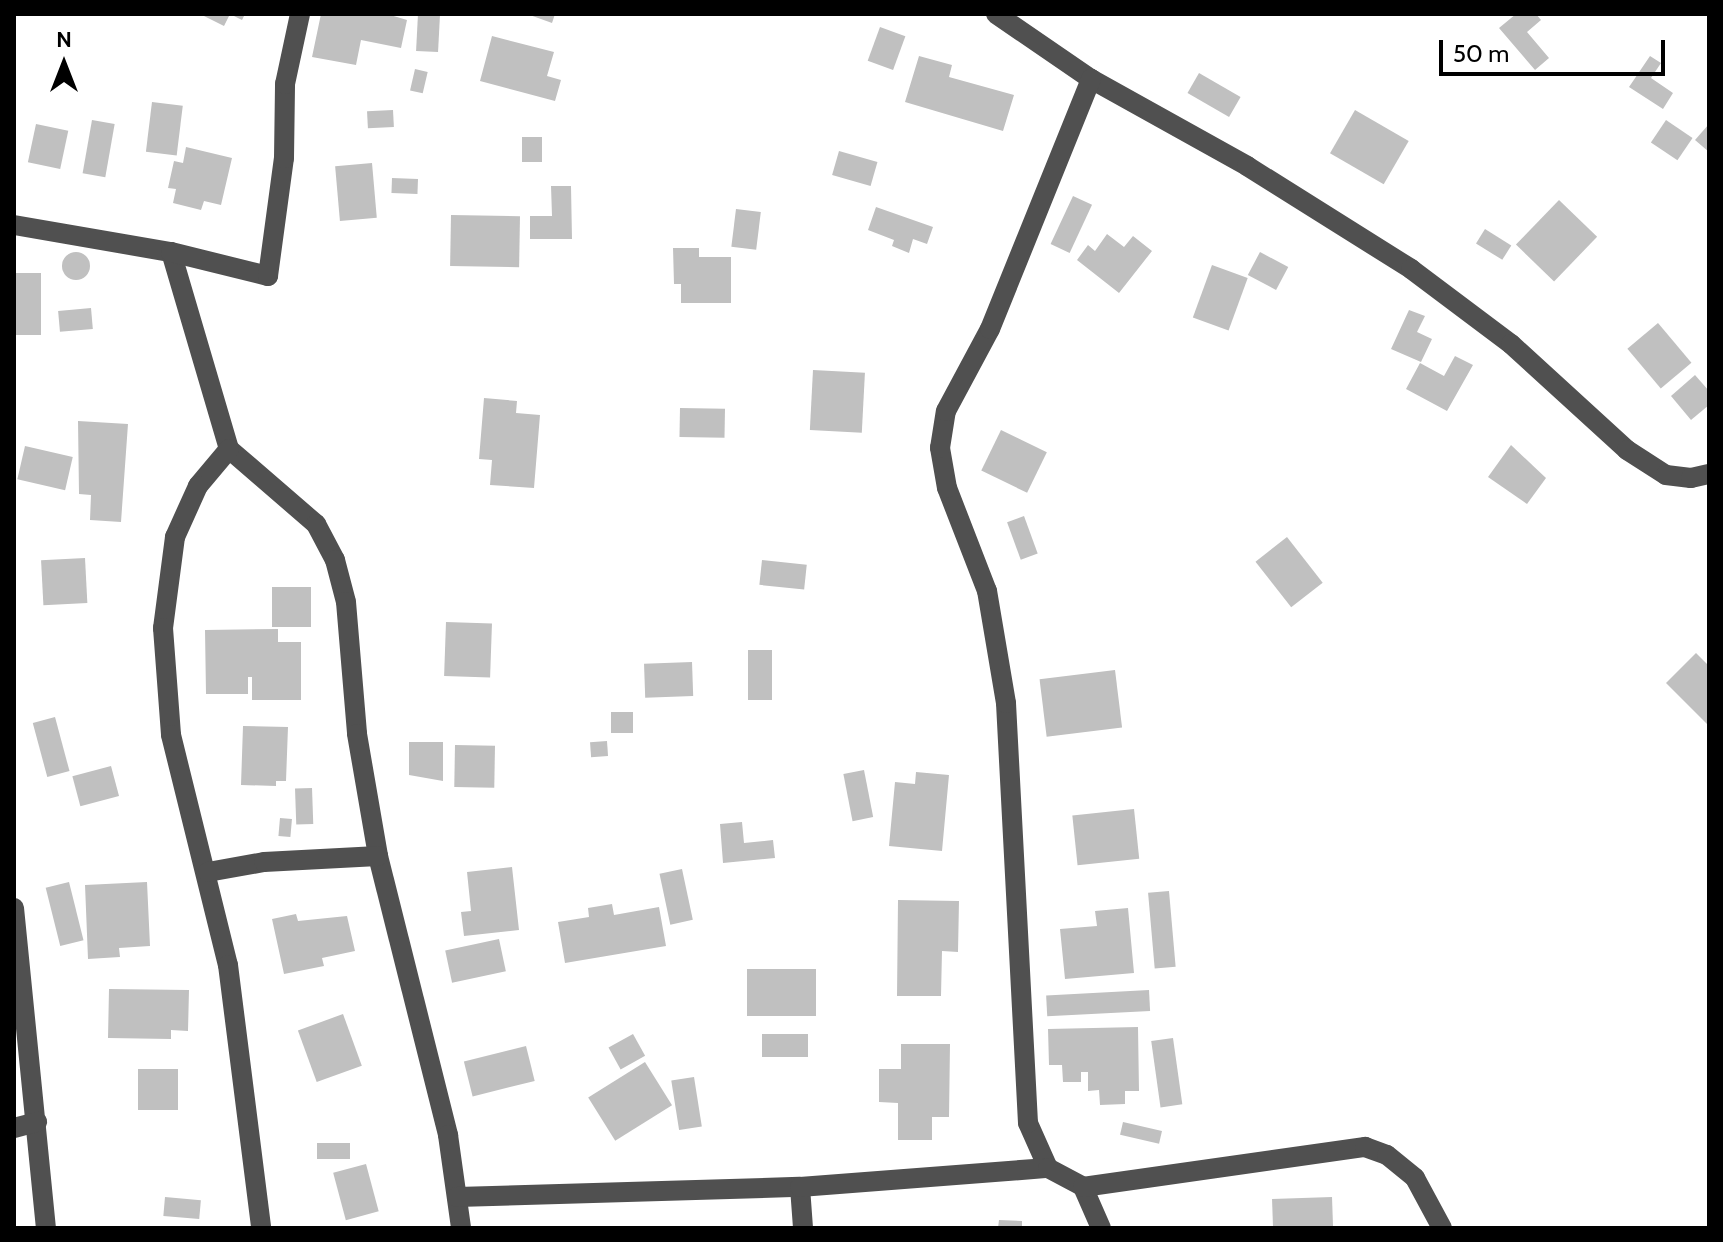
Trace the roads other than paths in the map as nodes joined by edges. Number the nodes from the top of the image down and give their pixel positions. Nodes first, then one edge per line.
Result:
1 (300, 14) edge
2 (996, 14) edge
3 (1091, 79) junction
4 (14, 225) edge
5 (171, 252) junction
6 (229, 449) junction
7 (1709, 474) edge
8 (378, 856) junction
9 (208, 872) junction
10 (14, 908) edge
11 (37, 1122) junction
12 (14, 1128) edge
13 (1048, 1168) junction
14 (800, 1187) junction
15 (1083, 1187) junction
16 (457, 1197) junction
17 (46, 1228) edge
18 (261, 1228) edge
19 (461, 1228) edge
20 (803, 1228) edge
21 (1101, 1228) edge
22 (1442, 1228) edge

1 - 5 street
2 - 3 street
3 - 7 street
3 - 13 street
4 - 5 street
5 - 6 street
6 - 8 street
6 - 9 street
8 - 9 street
8 - 16 street
9 - 18 street
10 - 11 street
11 - 12 street
11 - 17 street
13 - 14 street
13 - 15 street
14 - 16 street
14 - 20 street
15 - 21 street
15 - 22 street
16 - 19 street

